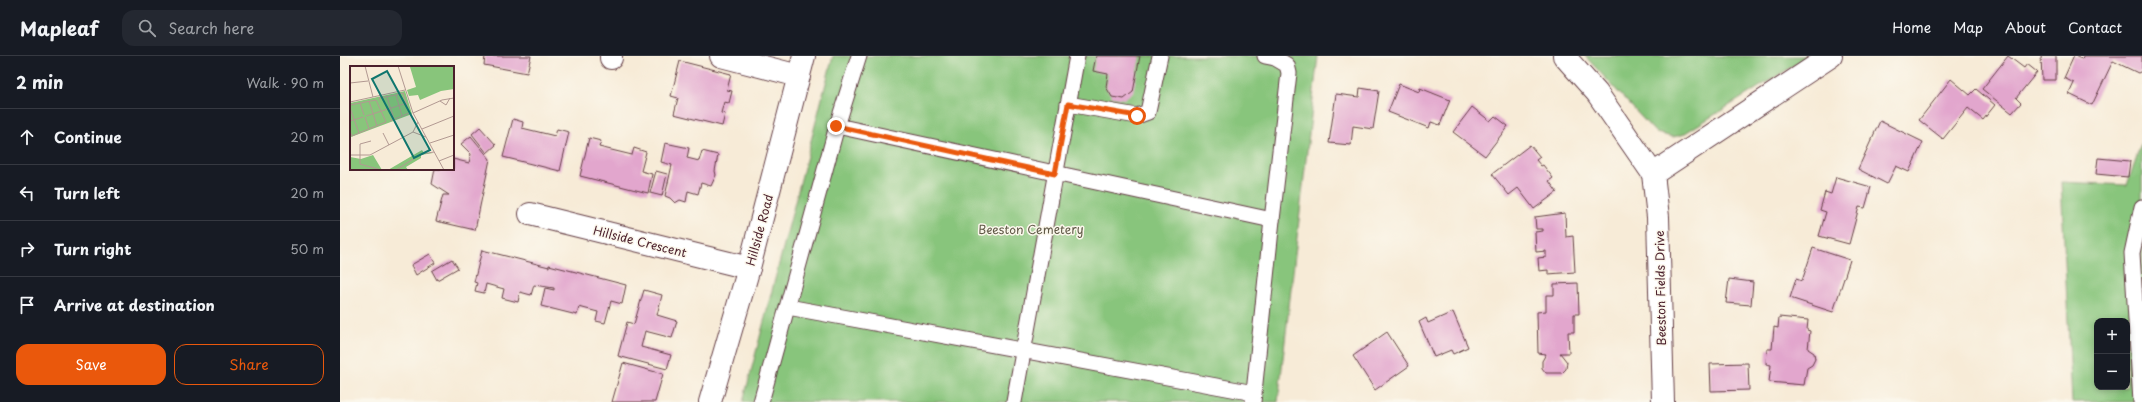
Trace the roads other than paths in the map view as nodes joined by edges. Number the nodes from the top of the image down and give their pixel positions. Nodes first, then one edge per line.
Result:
1 (720, 56) edge
2 (859, 56) edge
3 (1077, 56) edge
4 (1160, 56) edge
5 (1265, 56) edge
6 (1564, 56) edge
7 (1831, 56) edge
8 (802, 66) edge
9 (1068, 104) junction
10 (836, 126) junction
11 (1055, 174) junction
12 (1653, 174) junction
13 (2142, 207) edge
14 (530, 214) dead end
15 (1272, 220) junction
16 (2137, 251) edge
17 (749, 268) junction
18 (788, 307) junction
19 (1023, 350) junction
20 (1253, 397) edge
21 (710, 402) edge
22 (761, 402) edge
23 (1014, 402) edge
24 (1663, 402) edge
25 (2141, 402) edge

1 - 8 street
2 - 10 lane
3 - 9 lane
4 - 9 lane
5 - 15 lane
6 - 12 street, Beeston Fields Drive
7 - 12 street
8 - 17 street, Hillside Road
9 - 11 lane
10 - 11 lane
10 - 18 lane
11 - 15 lane
11 - 19 lane
12 - 24 street, Beeston Fields Drive
13 - 16 lane
14 - 17 street, Hillside Crescent
15 - 20 lane
16 - 25 lane
17 - 21 street, Hillside Road
18 - 19 lane
18 - 22 lane
19 - 20 lane
19 - 23 lane

